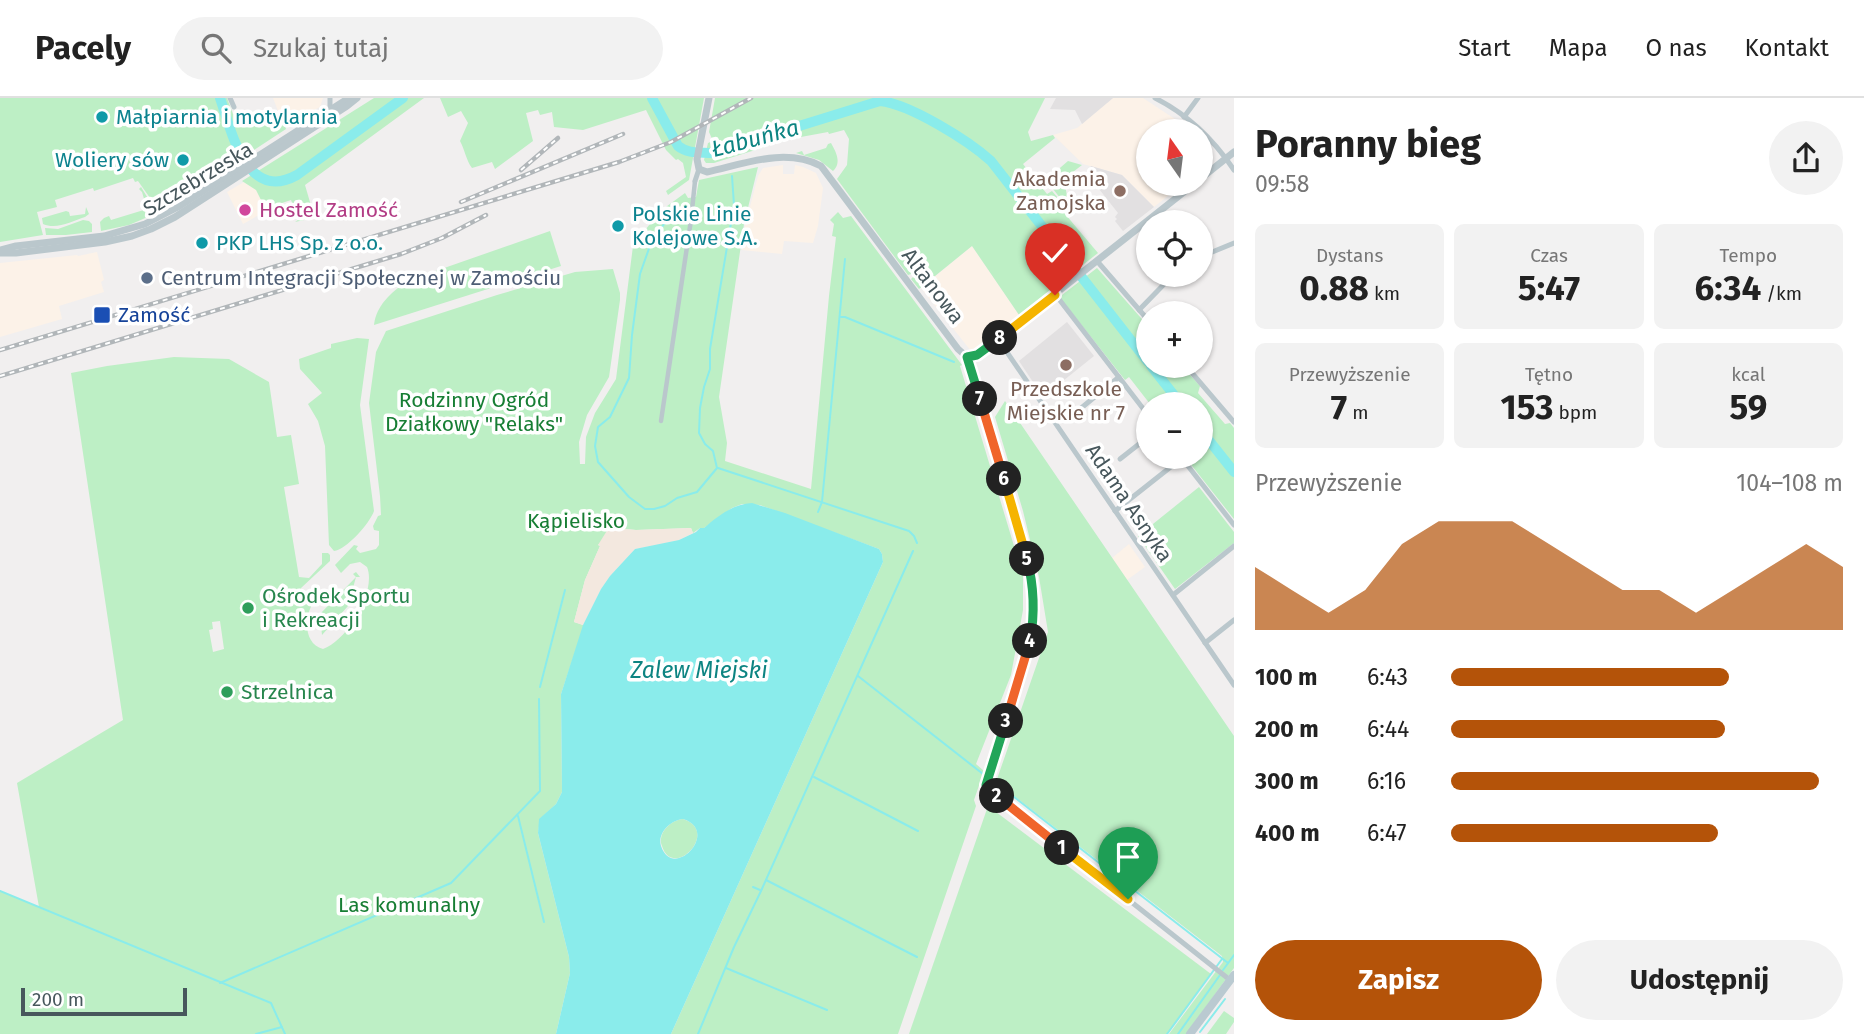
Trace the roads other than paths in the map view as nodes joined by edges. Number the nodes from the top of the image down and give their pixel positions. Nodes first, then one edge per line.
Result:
1 (230, 98) edge
2 (330, 98) edge
3 (349, 98) edge
4 (357, 98) edge
5 (709, 98) edge
6 (1154, 98) edge
7 (1198, 98) edge
8 (234, 107) dead end
9 (333, 111) junction
10 (1184, 117) junction
11 (1234, 152) edge
12 (1226, 158) junction
13 (1213, 168) edge
14 (699, 169) junction
15 (1234, 170) edge
16 (695, 181) joint
17 (1179, 196) edge
18 (1234, 243) edge
19 (0, 251) edge
20 (1213, 252) edge
21 (1097, 261) junction
22 (1161, 287) edge
23 (1055, 295) junction
24 (1148, 301) edge
25 (1136, 306) edge
26 (998, 339) junction
27 (967, 357) junction
28 (1119, 377) junction
29 (1196, 378) edge
30 (1136, 399) edge
31 (1080, 409) dead end
32 (661, 421) dead end
33 (1234, 422) edge
34 (1136, 447) edge
35 (1121, 460) dead end
36 (1166, 469) edge
37 (1190, 469) edge
38 (1115, 511) junction
39 (1234, 524) edge
40 (1234, 546) edge
41 (1172, 595) junction
42 (1234, 620) edge
43 (1205, 643) junction
44 (1234, 685) edge
45 (1230, 977) edge
46 (1191, 1034) edge

1 - 8 street
2 - 9 street
3 - 9 street, Szczebrzeska
4 - 9 street, Szczebrzeska
5 - 14 street
6 - 10 street
7 - 10 street
9 - 19 street, Szczebrzeska
10 - 12 street
11 - 12 street
12 - 13 street
12 - 15 street
14 - 16 street
14 - 27 street, Altanowa
16 - 32 street
17 - 21 street
18 - 20 street
21 - 23 street
21 - 25 street
22 - 24 street
23 - 26 street
23 - 28 street
26 - 27 street
26 - 38 street, Adama Asnyka
27 - 45 street, Altanowa
28 - 30 street
28 - 31 street
29 - 33 street
34 - 35 street
36 - 38 street
37 - 39 street
38 - 41 street, Adama Asnyka
40 - 41 street
41 - 43 street, Adama Asnyka
42 - 43 street
43 - 44 street, Adama Asnyka
45 - 46 main road

